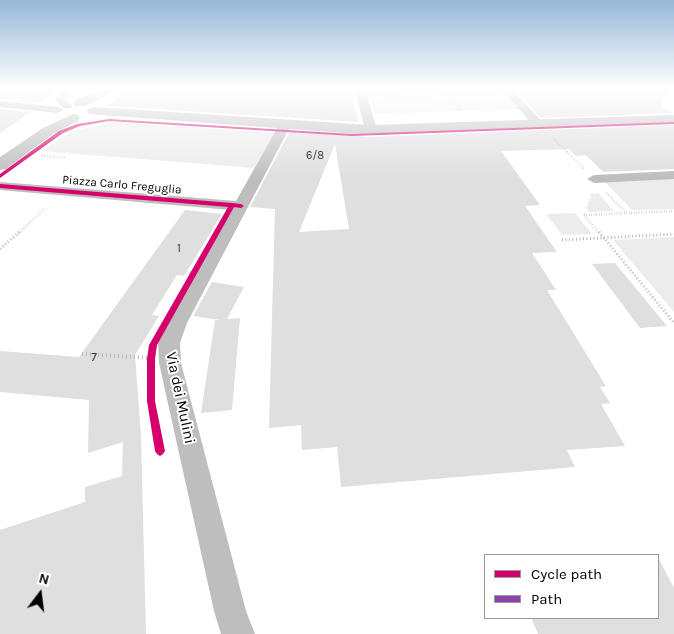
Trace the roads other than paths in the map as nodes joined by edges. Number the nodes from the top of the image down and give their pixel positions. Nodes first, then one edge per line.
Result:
1 (66, 119) edge
2 (197, 119) edge
3 (369, 119) edge
4 (533, 119) edge
5 (674, 119) edge
6 (285, 125) junction
7 (543, 129) junction
8 (372, 130) junction
9 (0, 165) edge
10 (674, 175) edge
11 (594, 178) road end
12 (0, 186) edge
13 (241, 206) junction
14 (238, 634) edge

1 - 9 main road
2 - 6 main road
3 - 8 street
4 - 7 street
5 - 7 main road
6 - 8 main road
6 - 13 street, Via dei Mulini
7 - 8 main road
10 - 11 street
12 - 13 street, Piazza Carlo Freguglia
13 - 14 street, Via dei Mulini

